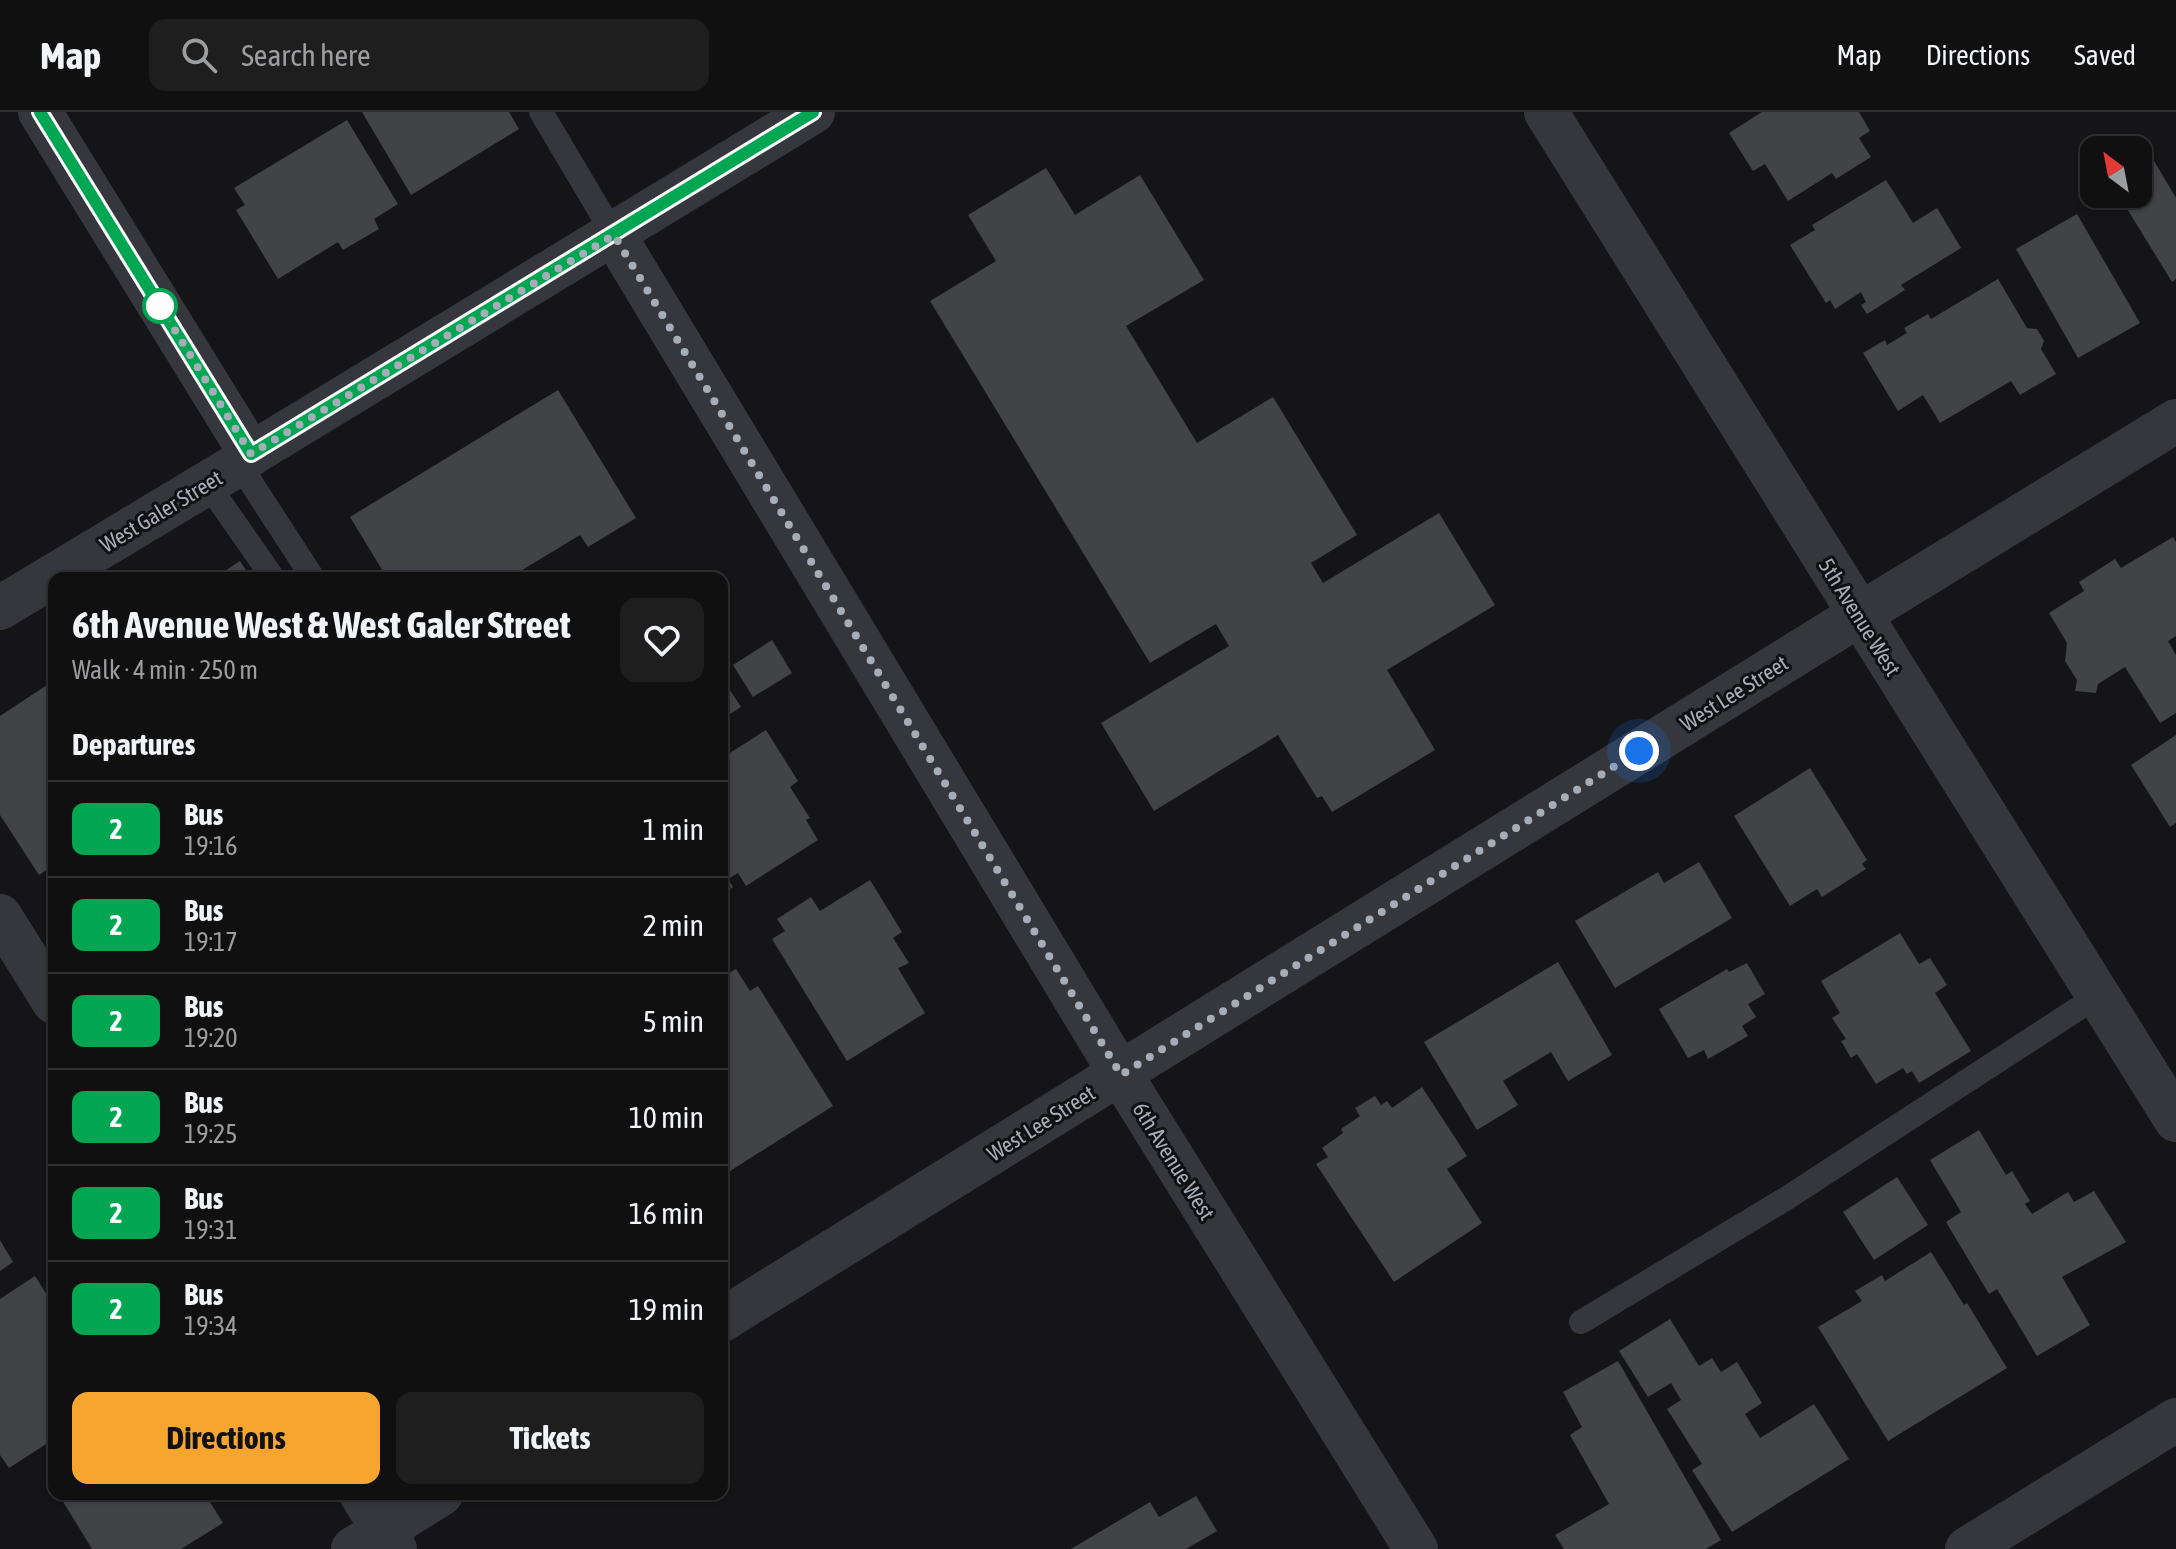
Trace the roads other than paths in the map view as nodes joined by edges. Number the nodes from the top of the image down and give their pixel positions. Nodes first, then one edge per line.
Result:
1 (40, 112) edge
2 (541, 112) edge
3 (813, 112) edge
4 (1546, 112) edge
5 (614, 235) junction
6 (2176, 421) edge
7 (232, 467) junction
8 (59, 572) edge
9 (271, 572) edge
10 (309, 572) edge
11 (48, 579) edge
12 (0, 608) edge
13 (1859, 615) junction
14 (0, 916) edge
15 (48, 992) edge
16 (2099, 995) junction
17 (1121, 1075) junction
18 (2176, 1120) edge
19 (728, 1316) edge
20 (1581, 1322) dead end
21 (2176, 1420) edge
22 (430, 1500) edge
23 (373, 1530) edge
24 (1416, 1549) edge
25 (1967, 1549) edge

1 - 7 street
2 - 5 lane
3 - 5 street, West Galer Street
4 - 13 street, 5th Avenue West
5 - 7 street, West Galer Street
5 - 17 street, 6th Avenue West
6 - 13 street, West Lee Street
7 - 8 street, West Galer Street
7 - 9 lane
7 - 10 lane
11 - 12 street, West Galer Street
13 - 16 street, 5th Avenue West
13 - 17 street, West Lee Street
14 - 15 street
16 - 18 street, 5th Avenue West
16 - 20 lane
17 - 19 street, West Lee Street
17 - 24 street, 6th Avenue West
21 - 25 street
22 - 23 street

